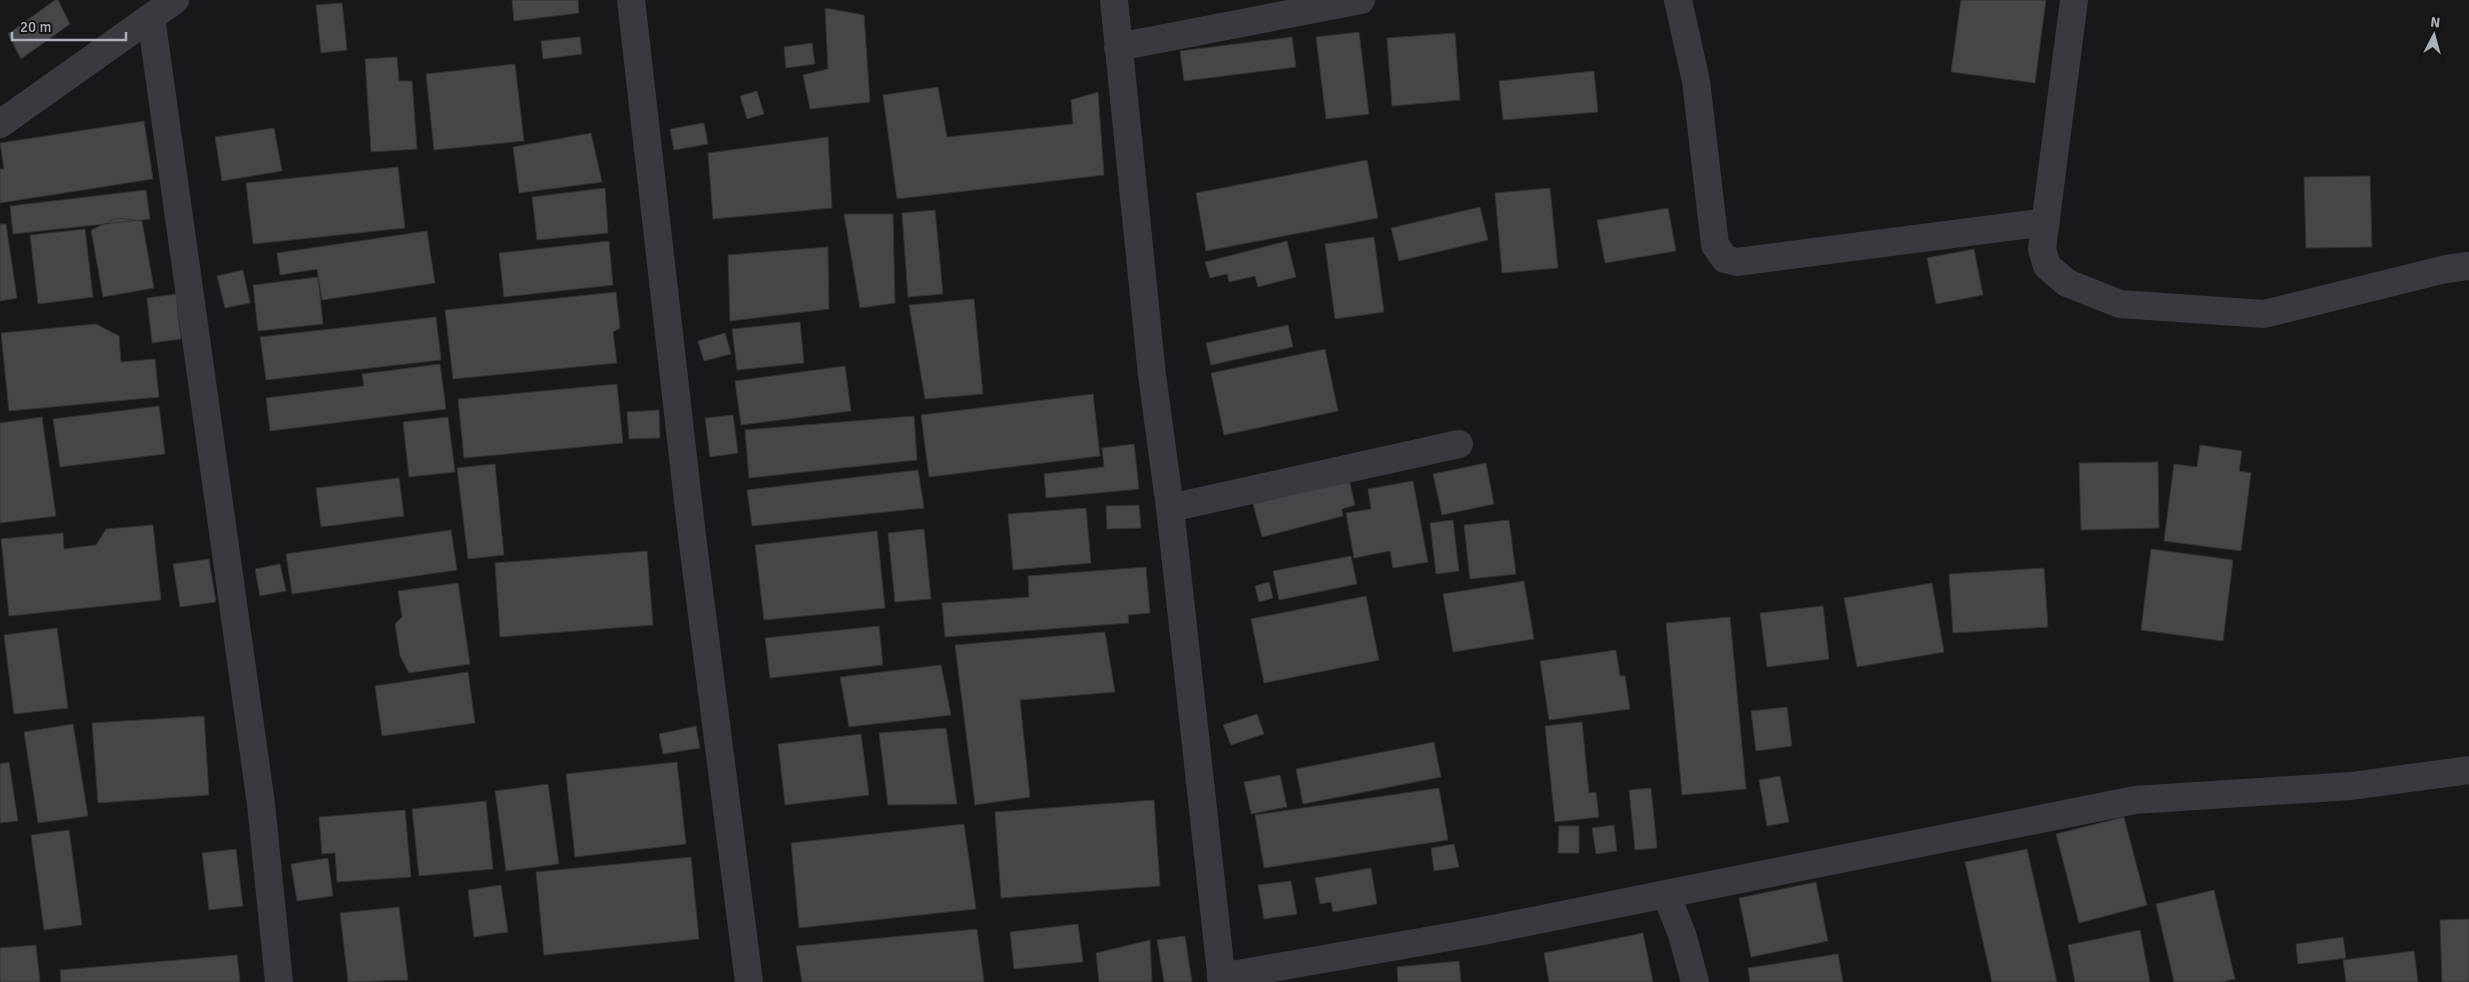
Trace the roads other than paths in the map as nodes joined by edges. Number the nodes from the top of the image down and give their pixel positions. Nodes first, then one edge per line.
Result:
1 (175, 0) edge
2 (631, 0) edge
3 (1114, 0) edge
4 (1361, 0) edge
5 (1678, 0) edge
6 (2074, 0) edge
7 (151, 17) junction
8 (1118, 47) junction
9 (0, 124) edge
10 (2046, 222) junction
11 (2469, 266) edge
12 (1459, 444) dead end
13 (1170, 508) junction
14 (2469, 770) edge
15 (1666, 894) junction
16 (1222, 980) edge
17 (279, 982) edge
18 (748, 982) edge
19 (1695, 982) edge

1 - 7 street
2 - 18 street
3 - 8 street
4 - 8 street
5 - 10 street
6 - 10 street
7 - 9 street
7 - 17 street
8 - 13 street
10 - 11 street
12 - 13 street
13 - 16 street
14 - 15 street
15 - 16 street
15 - 19 street

